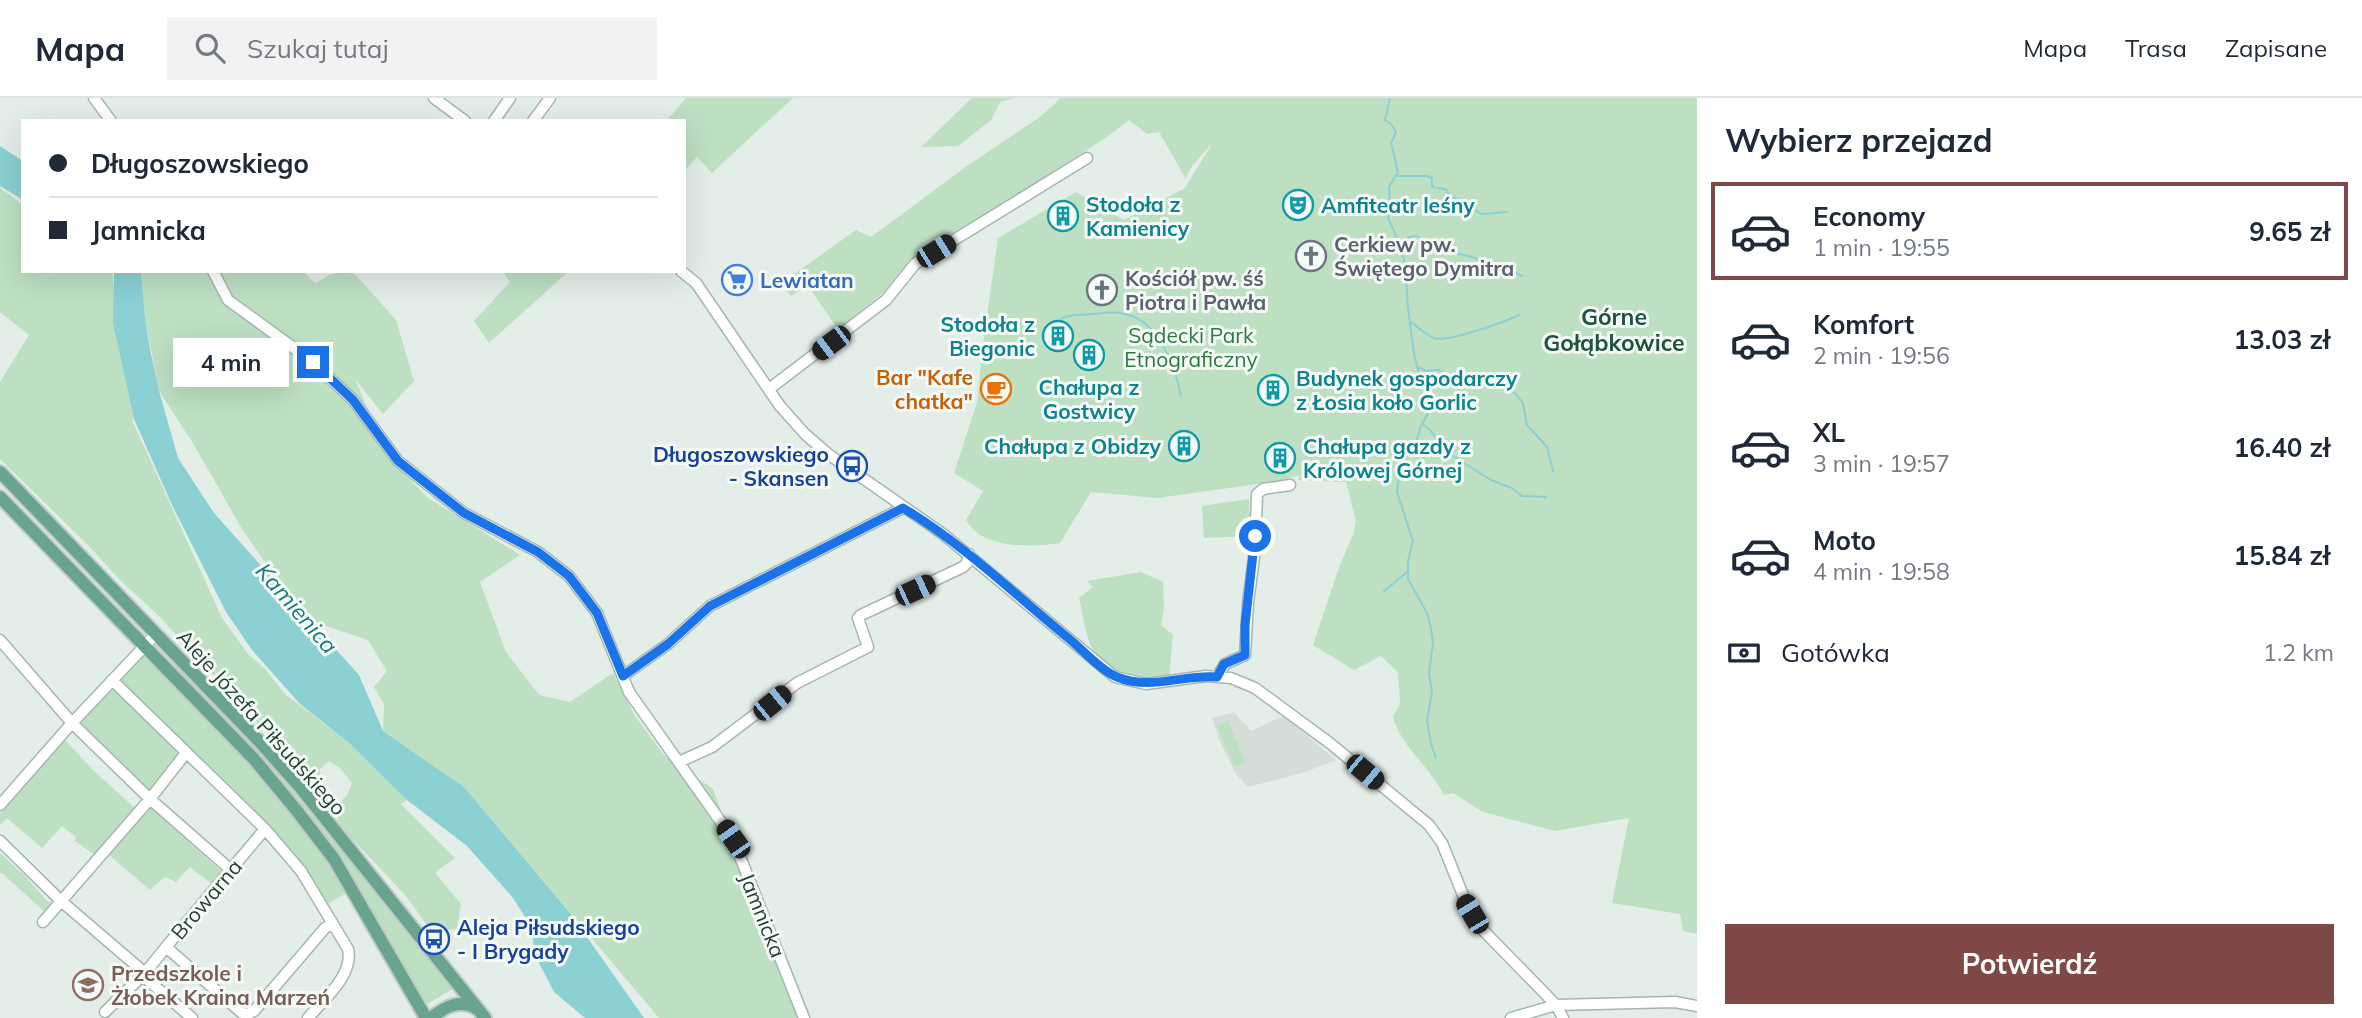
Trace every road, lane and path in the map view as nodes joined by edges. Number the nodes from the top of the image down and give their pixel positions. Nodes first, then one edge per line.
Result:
1 (94, 98) edge
2 (434, 98) edge
3 (510, 98) edge
4 (550, 98) edge
5 (110, 119) edge
6 (463, 119) edge
7 (495, 119) edge
8 (534, 119) edge
9 (1087, 158) dead end
10 (214, 273) edge
11 (684, 273) edge
12 (769, 389) junction
13 (0, 472) edge
14 (1290, 485) dead end
15 (0, 497) edge
16 (903, 508) junction
17 (969, 554) junction
18 (156, 634) junction
19 (1, 644) edge
20 (145, 645) junction
21 (623, 676) junction
22 (1217, 677) junction
23 (112, 680) junction
24 (72, 723) junction
25 (186, 753) junction
26 (679, 762) junction
27 (150, 799) junction
28 (0, 805) edge
29 (265, 829) junction
30 (0, 841) edge
31 (231, 870) junction
32 (61, 901) junction
33 (43, 922) dead end
34 (332, 924) junction
35 (166, 947) junction
36 (144, 974) junction
37 (1556, 1005) junction
38 (1697, 1006) edge
39 (104, 1012) dead end
40 (483, 1016) edge
41 (192, 1018) edge
42 (308, 1018) edge
43 (428, 1018) edge
44 (804, 1018) edge
45 (1511, 1018) edge
46 (1563, 1018) edge

1 - 5 street
2 - 6 street
3 - 7 street
4 - 8 street
9 - 12 street
10 - 21 street, Jamnicka
11 - 12 street
12 - 16 street
13 - 18 main road, Aleje Józefa Piłsudskiego
14 - 22 street
15 - 20 main road, Aleje Józefa Piłsudskiego
16 - 17 street
16 - 21 street
17 - 22 street
17 - 26 street
18 - 20 street
18 - 40 main road, Aleje Józefa Piłsudskiego
19 - 24 street
20 - 23 street
20 - 43 main road, Aleje Józefa Piłsudskiego
21 - 26 street, Jamnicka
22 - 37 street
23 - 24 street
23 - 25 street
24 - 27 street
24 - 28 street
25 - 27 street
25 - 29 street
26 - 44 street, Jamnicka
27 - 31 street
27 - 32 street
29 - 31 street, Browarna
29 - 34 street
30 - 32 street
31 - 35 street, Browarna
32 - 33 street
32 - 36 street
34 - 35 street, Browarna
34 - 42 street
35 - 36 street
36 - 39 street
36 - 41 street
37 - 38 street
37 - 45 street
37 - 46 street
40 - 43 main road

